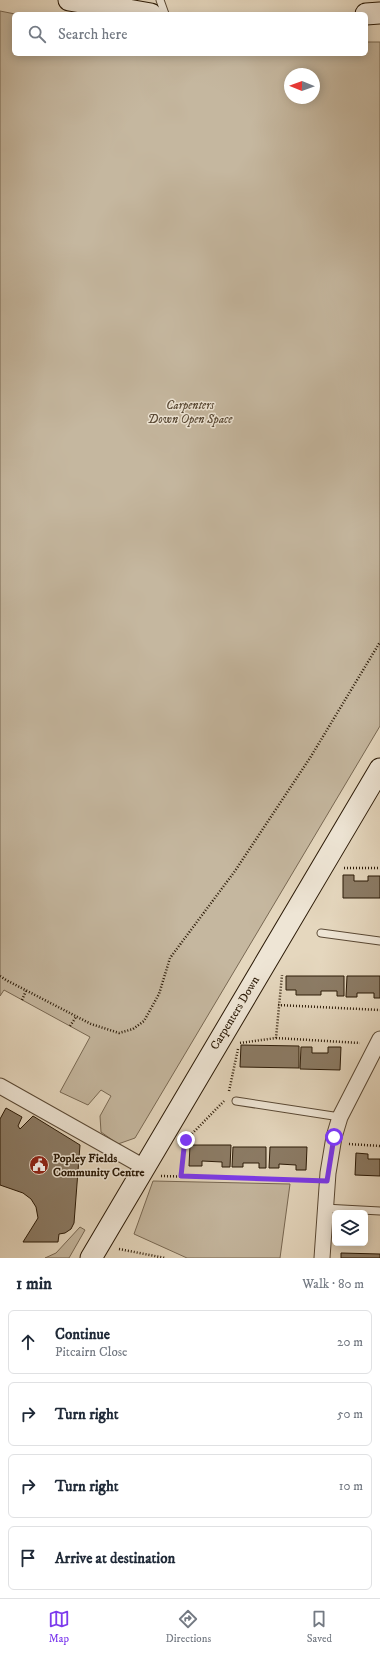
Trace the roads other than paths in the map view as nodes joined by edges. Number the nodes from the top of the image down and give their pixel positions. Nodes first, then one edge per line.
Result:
1 (72, 0) edge
2 (160, 0) edge
3 (140, 12) edge
4 (164, 12) edge
5 (380, 13) edge
6 (368, 14) edge
7 (380, 769) edge
8 (321, 933) dead end
9 (380, 941) edge
10 (380, 1039) edge
11 (0, 1086) edge
12 (236, 1101) dead end
13 (340, 1116) junction
14 (149, 1172) junction
15 (324, 1208) junction
16 (380, 1211) edge
17 (91, 1258) edge
18 (322, 1258) edge

1 - 3 street
2 - 4 lane
5 - 6 street
7 - 14 street, Carpenters Down
8 - 9 lane
10 - 13 street
11 - 14 street
12 - 13 lane
13 - 15 street
14 - 17 street, Carpenters Down
15 - 16 lane
15 - 18 street

